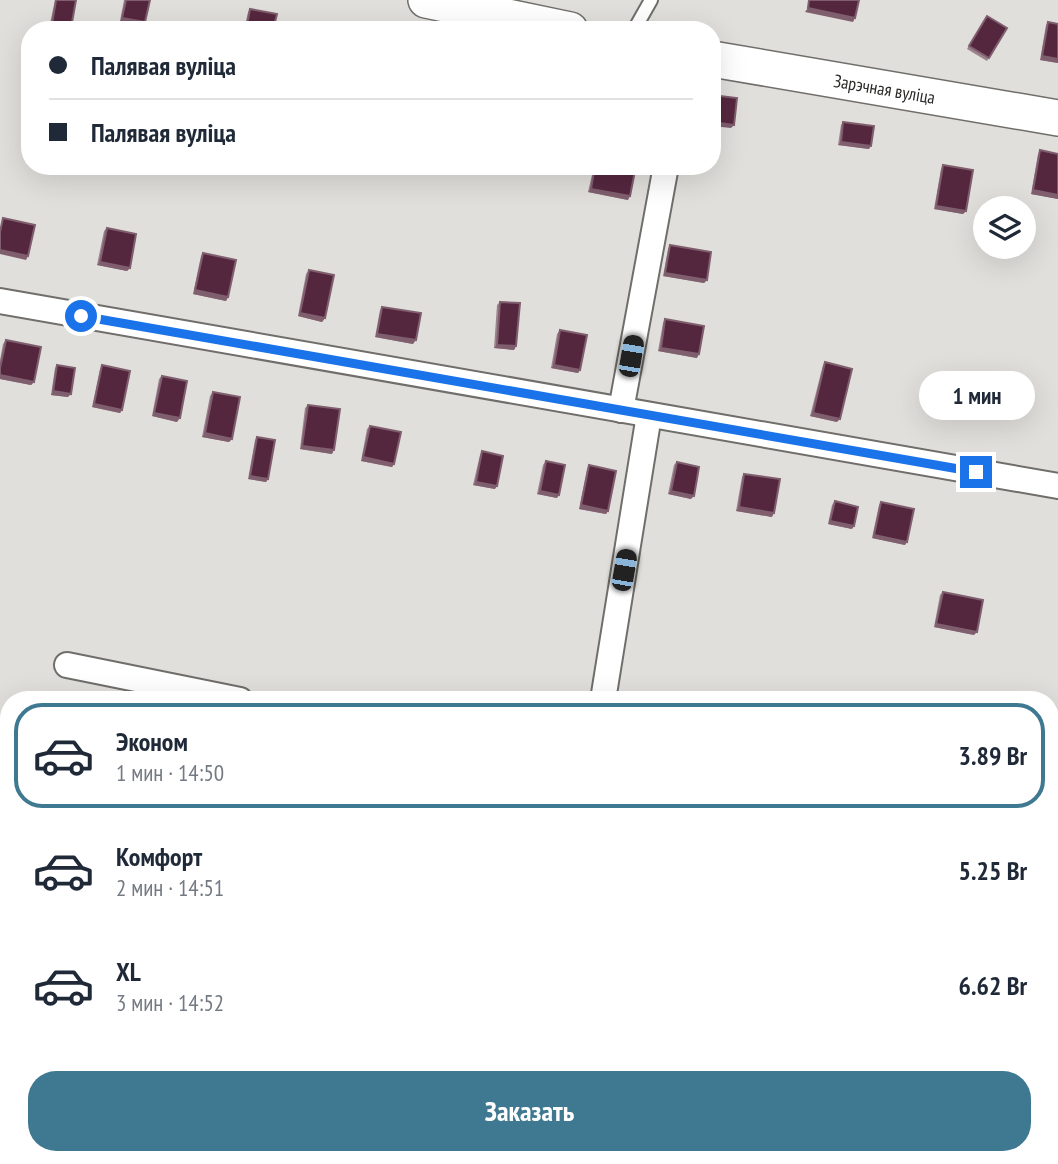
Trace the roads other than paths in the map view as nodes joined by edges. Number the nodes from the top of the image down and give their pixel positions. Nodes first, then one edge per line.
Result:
1 (426, 0) edge
2 (651, 0) edge
3 (527, 21) edge
4 (639, 21) edge
5 (721, 62) edge
6 (1058, 118) edge
7 (664, 175) edge
8 (0, 301) edge
9 (621, 410) junction
10 (649, 415) junction
11 (1058, 486) edge
12 (67, 665) dead end
13 (196, 691) edge
14 (604, 691) edge

1 - 3 main road
2 - 4 lane
5 - 6 main road, Зарэчная вуліца
7 - 9 street
8 - 9 street
9 - 10 street
10 - 11 street
10 - 14 street
12 - 13 street

